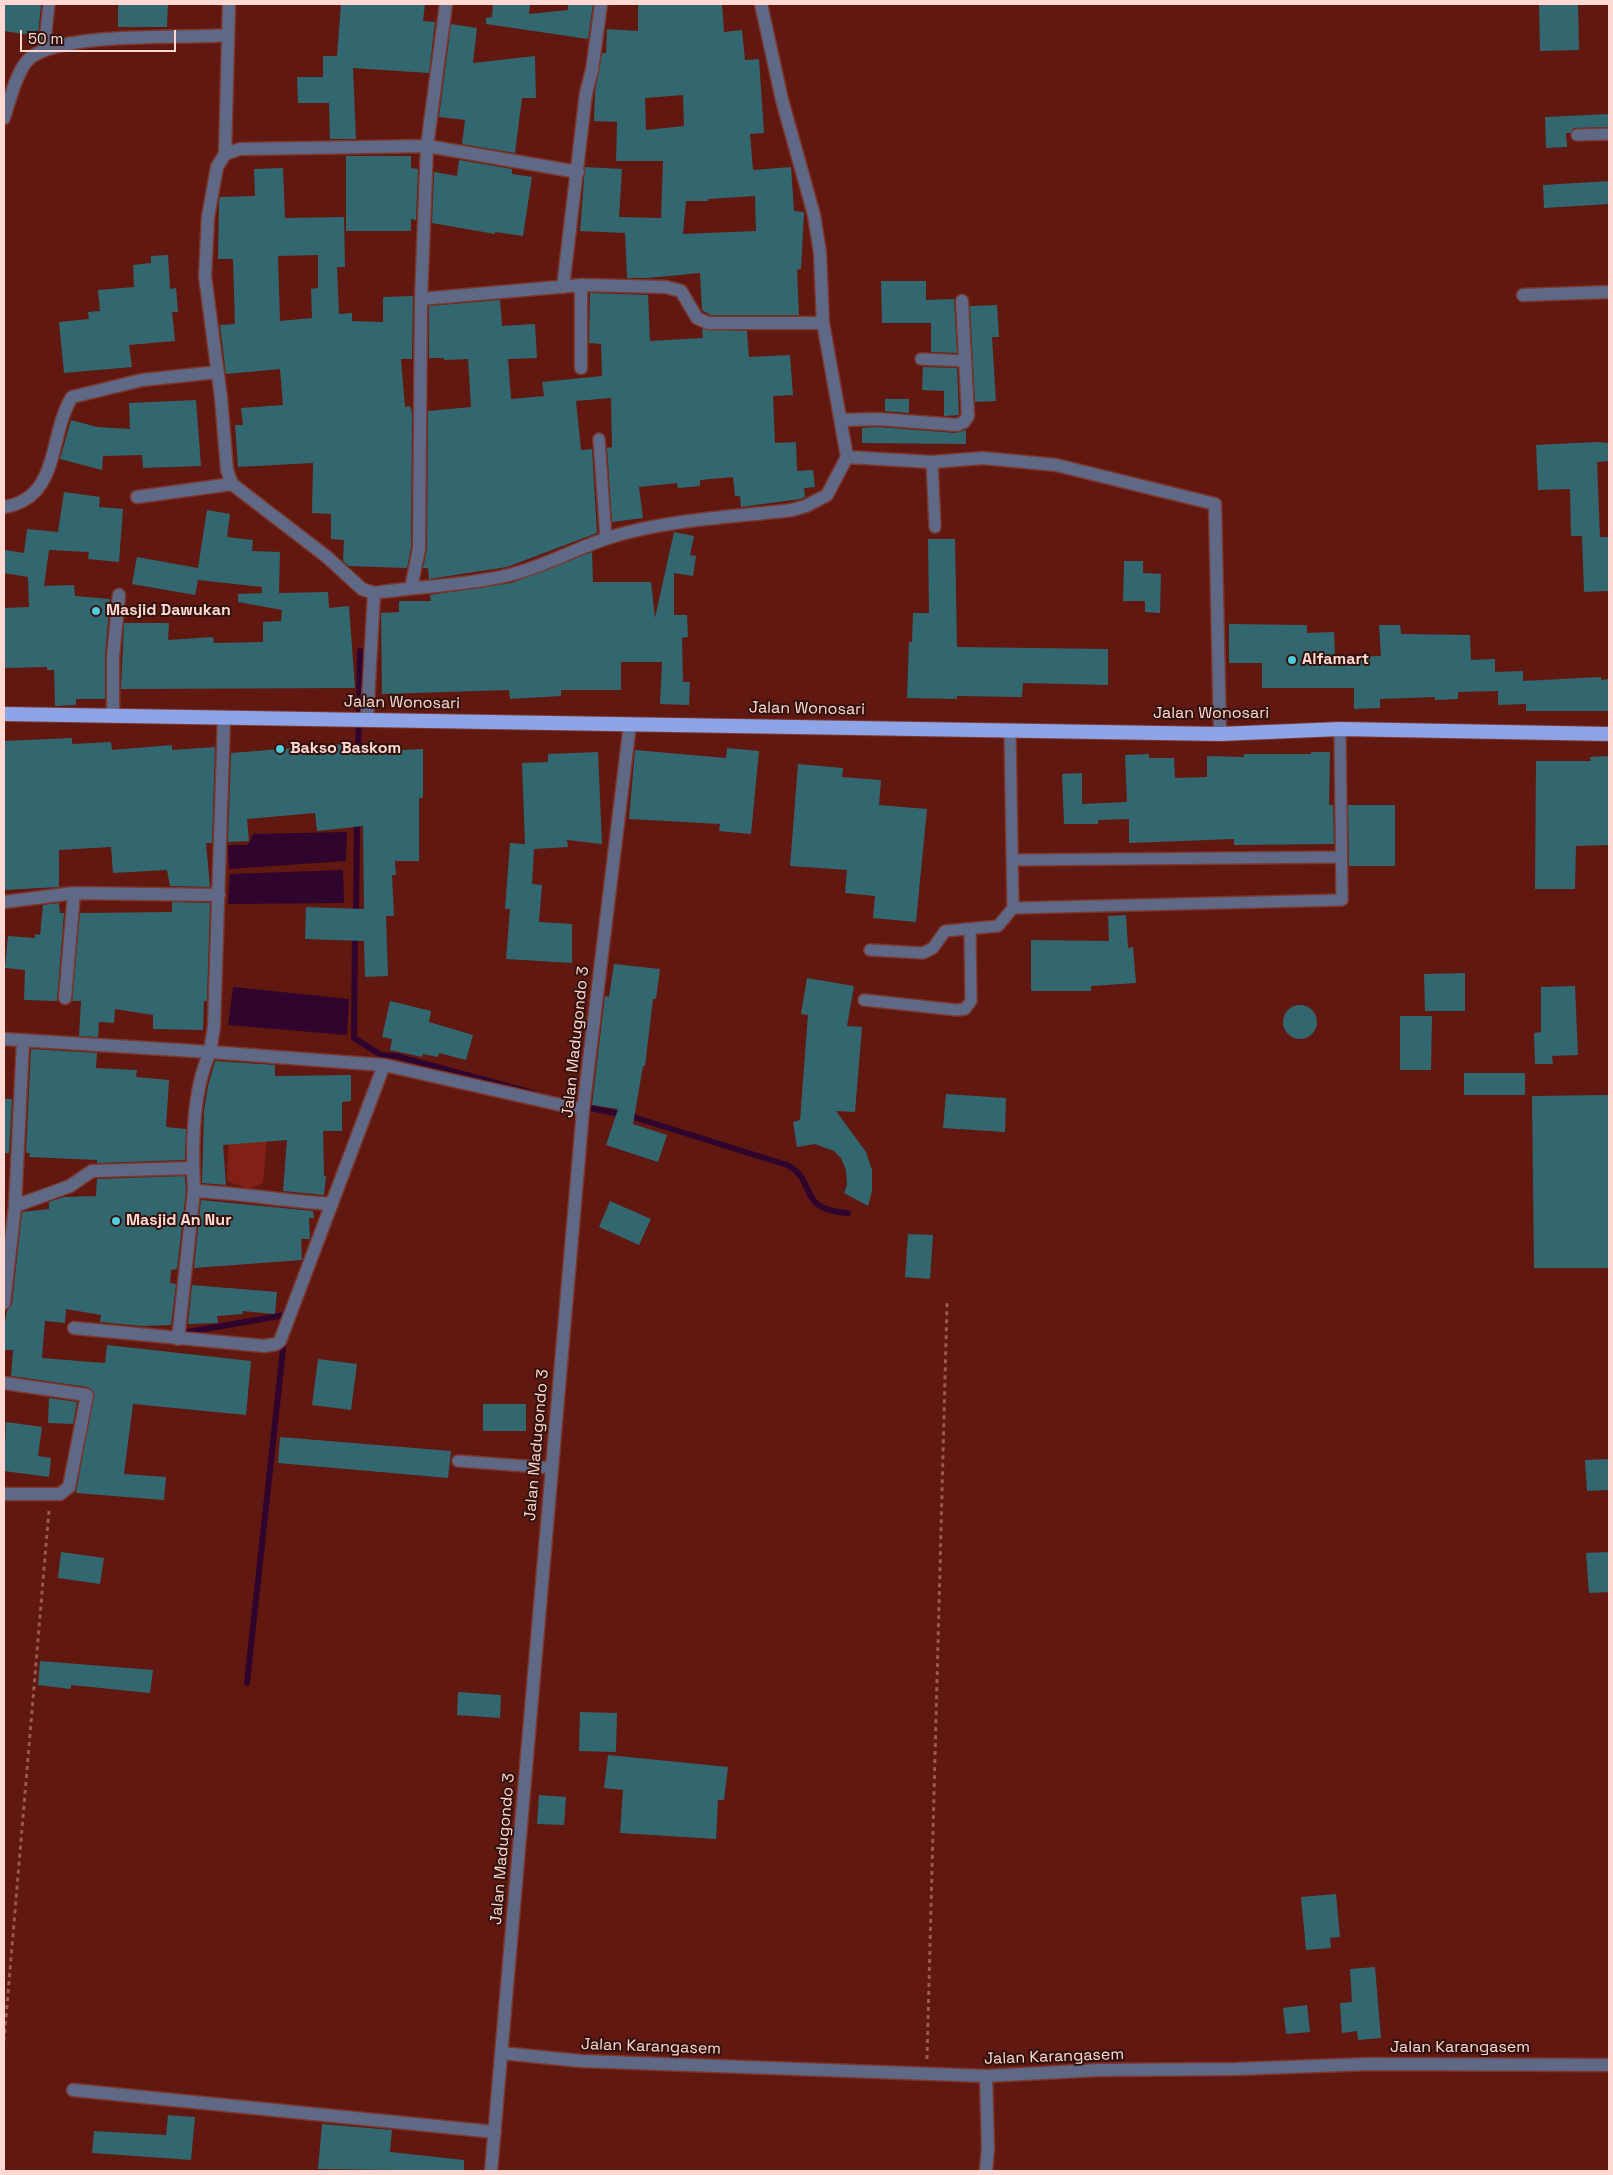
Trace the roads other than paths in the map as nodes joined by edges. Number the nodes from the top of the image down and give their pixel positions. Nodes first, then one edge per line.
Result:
1 (49, 4) edge
2 (229, 4) edge
3 (446, 4) edge
4 (601, 4) edge
5 (761, 4) edge
6 (224, 36) junction
7 (44, 50) junction
8 (4, 118) edge
9 (1609, 134) edge
10 (1577, 135) dead end
11 (427, 146) junction
12 (225, 154) junction
13 (578, 172) junction
14 (581, 286) junction
15 (564, 287) junction
16 (1609, 292) edge
17 (1524, 295) dead end
18 (421, 299) junction
19 (962, 301) dead end
20 (823, 323) junction
21 (920, 359) dead end
22 (966, 361) junction
23 (581, 368) dead end
24 (218, 372) junction
25 (842, 420) junction
26 (598, 439) dead end
27 (847, 457) junction
28 (932, 462) junction
29 (232, 484) junction
30 (137, 497) dead end
31 (4, 507) edge
32 (935, 527) dead end
33 (606, 539) junction
34 (411, 588) junction
35 (374, 593) junction
36 (119, 595) dead end
37 (4, 714) edge
38 (113, 715) junction
39 (224, 717) junction
40 (360, 720) junction
41 (630, 724) junction
42 (1340, 729) junction
43 (1010, 730) junction
44 (1220, 734) junction
45 (1609, 734) edge
46 (1341, 856) junction
47 (1012, 860) junction
48 (74, 893) junction
49 (219, 895) junction
50 (4, 902) edge
51 (1013, 908) junction
52 (970, 929) junction
53 (870, 950) dead end
54 (65, 998) dead end
55 (864, 1000) dead end
56 (4, 1039) edge
57 (23, 1041) junction
58 (210, 1052) junction
59 (379, 1064) junction
60 (583, 1110) junction
61 (193, 1168) junction
62 (194, 1191) junction
63 (332, 1204) junction
64 (15, 1206) junction
65 (4, 1304) edge
66 (74, 1328) dead end
67 (178, 1339) junction
68 (4, 1383) edge
69 (458, 1461) dead end
70 (552, 1468) junction
71 (4, 1494) edge
72 (501, 2053) junction
73 (1609, 2065) edge
74 (986, 2076) junction
75 (73, 2090) dead end
76 (495, 2132) junction
77 (491, 2171) edge
78 (986, 2171) edge

1 - 7 lane
2 - 6 street
3 - 11 street
4 - 13 street
5 - 20 street
6 - 7 street
6 - 12 street
7 - 8 street
9 - 10 lane
11 - 12 street
11 - 13 street
11 - 18 street
12 - 24 street
13 - 15 street
14 - 15 street
14 - 20 street
14 - 23 street
15 - 18 street
16 - 17 street
18 - 34 street
19 - 22 street
20 - 25 street
21 - 22 lane
22 - 25 street
24 - 29 street
24 - 31 street
25 - 27 street
26 - 33 lane
27 - 28 street
27 - 33 street
28 - 32 lane
28 - 44 street
29 - 30 street
29 - 35 street
33 - 34 street
34 - 35 street
35 - 40 street
36 - 38 street
37 - 38 highway, Jalan Wonosari
38 - 39 highway, Jalan Wonosari
39 - 40 highway, Jalan Wonosari
39 - 49 street
40 - 41 highway, Jalan Wonosari
41 - 43 highway, Jalan Wonosari
41 - 60 street, Jalan Madugondo 3
42 - 44 highway, Jalan Wonosari
42 - 45 highway, Jalan Wonosari
42 - 46 lane
43 - 44 highway, Jalan Wonosari
43 - 47 lane
46 - 47 lane
46 - 51 lane
47 - 51 lane
48 - 49 street
48 - 50 street
48 - 54 street
49 - 58 street
51 - 52 lane
52 - 53 lane
52 - 55 lane
56 - 57 street
57 - 58 street
57 - 64 street
58 - 59 street
58 - 61 street
59 - 60 street
59 - 63 street
60 - 70 street, Jalan Madugondo 3
61 - 62 street
61 - 64 street
62 - 63 street
62 - 67 street
63 - 67 street
64 - 65 street
66 - 67 street
68 - 71 street
69 - 70 lane
70 - 72 street, Jalan Madugondo 3
72 - 74 street, Jalan Karangasem
72 - 76 street, Jalan Madugondo 3
73 - 74 street, Jalan Karangasem
74 - 78 street
75 - 76 street
76 - 77 street, Jalan Madugondo 3

